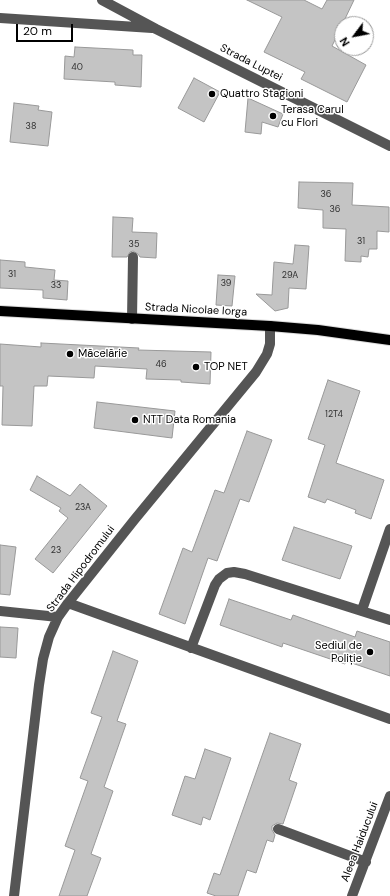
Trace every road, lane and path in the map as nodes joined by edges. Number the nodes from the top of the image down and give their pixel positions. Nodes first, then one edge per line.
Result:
1 (102, 0) edge
2 (0, 18) edge
3 (156, 29) junction
4 (390, 146) edge
5 (133, 257) dead end
6 (0, 311) edge
7 (132, 319) junction
8 (270, 326) junction
9 (390, 340) edge
10 (390, 529) edge
11 (68, 603) junction
12 (362, 610) junction
13 (0, 611) edge
14 (58, 617) junction
15 (390, 620) edge
16 (191, 648) junction
17 (390, 719) edge
18 (390, 796) edge
19 (278, 829) dead end
20 (366, 862) junction
21 (14, 896) edge
22 (352, 896) edge

1 - 3 street, Strada Luptei
2 - 3 street
3 - 4 street, Strada Luptei
5 - 7 street
6 - 7 main road, Strada Nicolae Iorga
7 - 8 main road, Strada Nicolae Iorga
8 - 9 main road, Strada Nicolae Iorga
8 - 11 street, Strada Hipodromului
10 - 12 street
11 - 14 street, Strada Hipodromului
11 - 16 street
12 - 15 street
12 - 16 street
13 - 14 street
14 - 21 street, Strada Hipodromului
16 - 17 street
18 - 20 street, Aleea Haiducului
19 - 20 street
20 - 22 street, Aleea Haiducului

